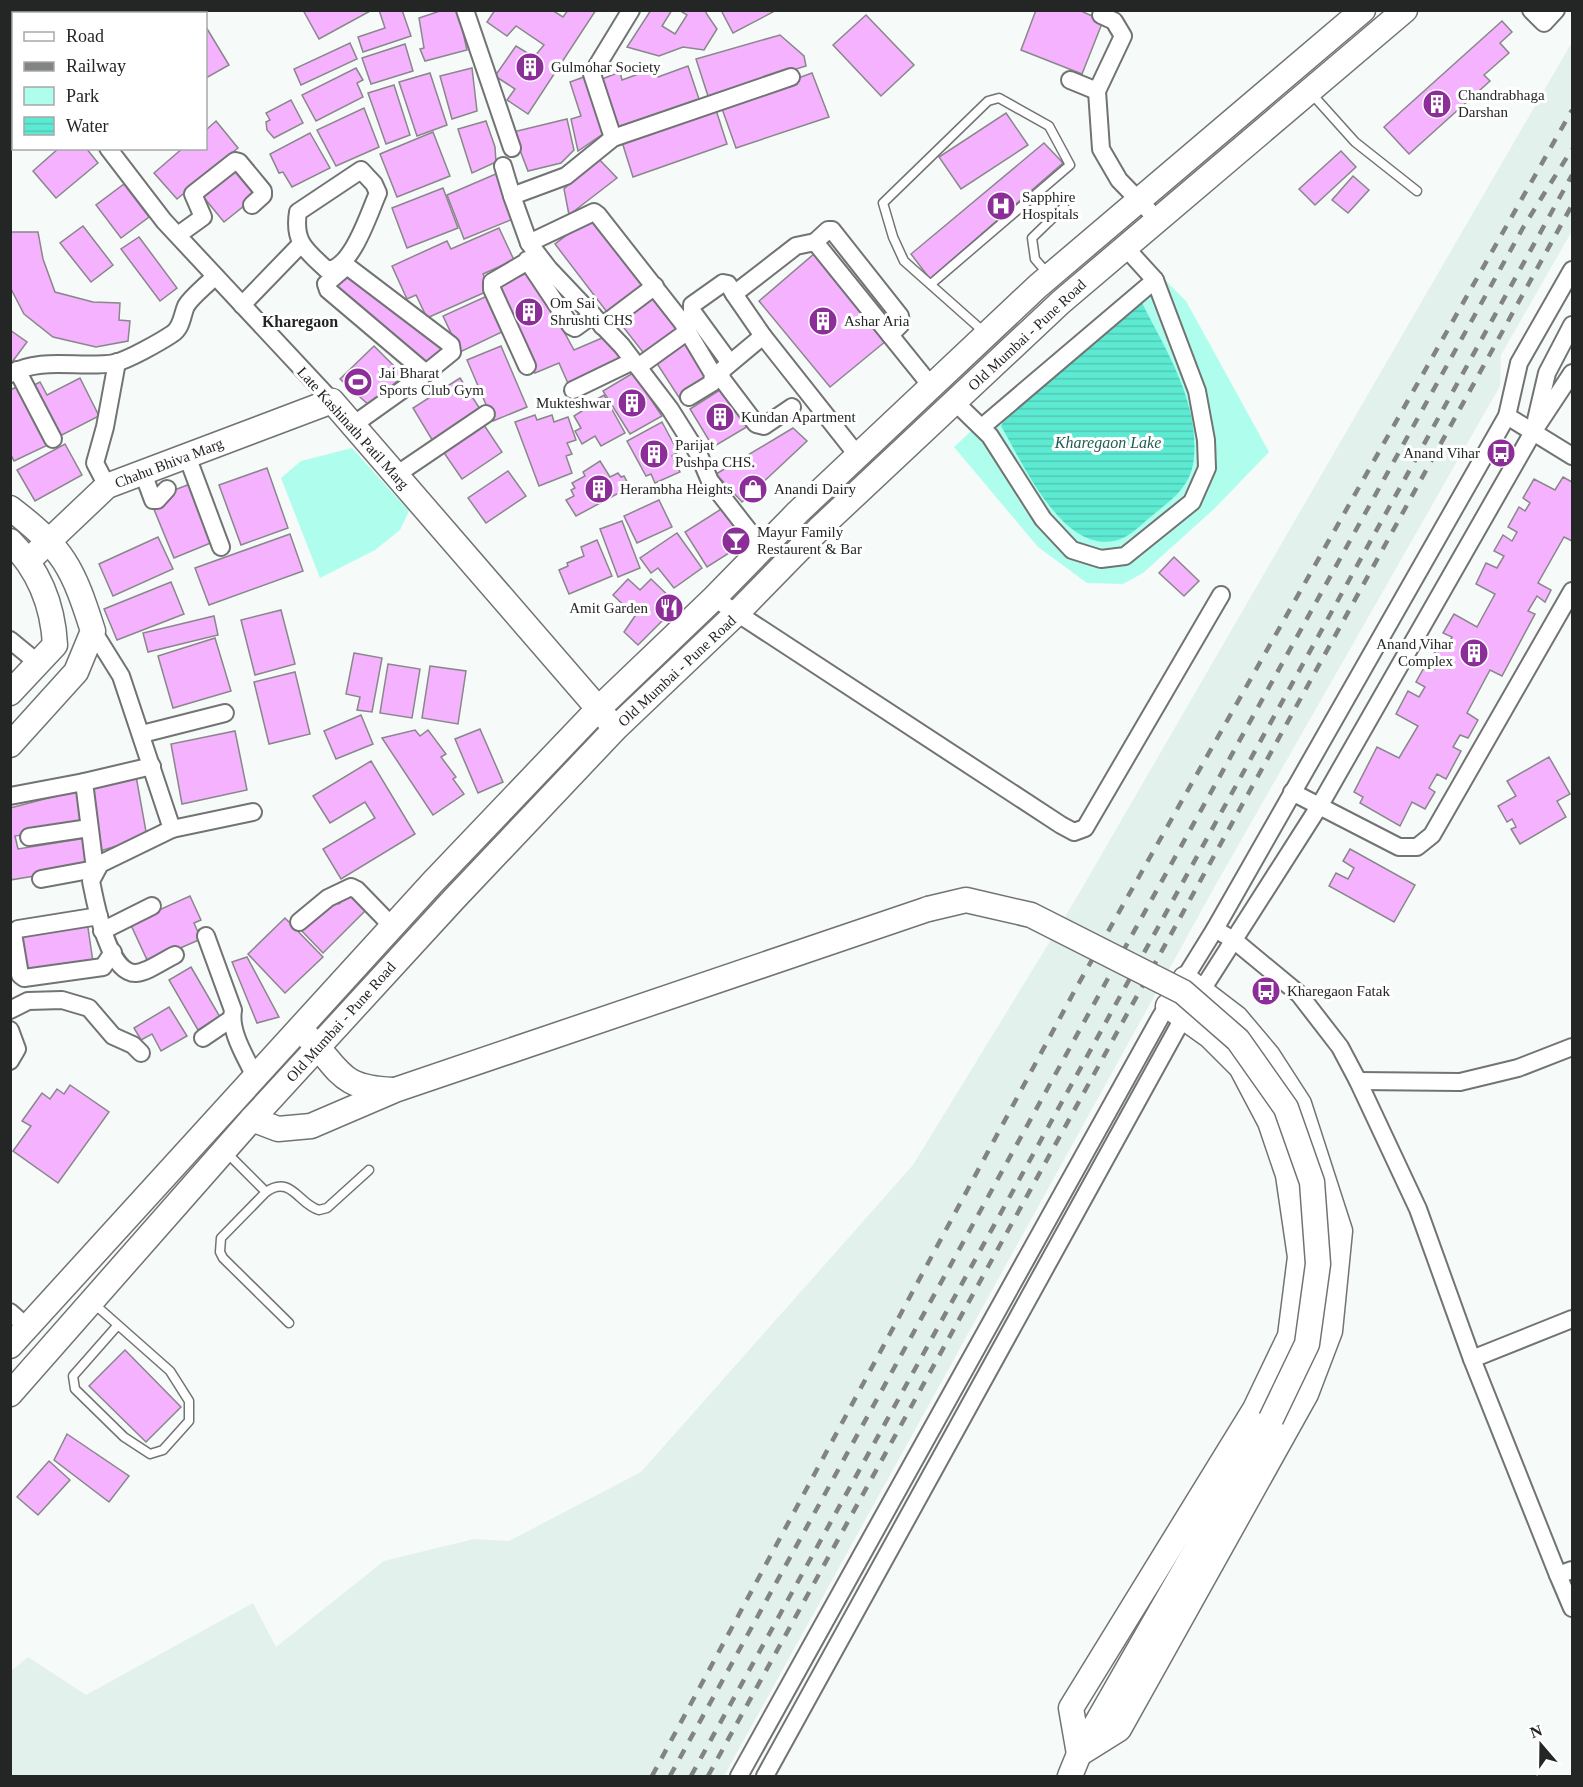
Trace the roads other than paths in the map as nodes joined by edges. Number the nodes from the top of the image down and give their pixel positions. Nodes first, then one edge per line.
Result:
1 (465, 10) edge
2 (631, 10) edge
3 (1363, 10) edge
4 (1405, 10) edge
5 (1531, 10) edge
6 (1556, 10) edge
7 (1101, 15) dead end
8 (790, 77) dead end
9 (1070, 80) dead end
10 (1274, 85) junction
11 (1097, 91) junction
12 (1300, 98) junction
13 (613, 138) junction
14 (512, 148) dead end
15 (110, 150) edge
16 (503, 166) dead end
17 (1417, 191) dead end
18 (512, 196) junction
19 (1138, 200) junction
20 (252, 205) dead end
21 (1064, 207) dead end
22 (1157, 219) junction
23 (178, 235) junction
24 (301, 244) junction
25 (1125, 247) junction
26 (531, 253) junction
27 (1572, 270) edge
28 (215, 276) junction
29 (1050, 276) junction
30 (1155, 280) junction
31 (931, 284) junction
32 (655, 286) junction
33 (734, 294) junction
34 (242, 305) junction
35 (597, 320) junction
36 (1572, 325) edge
37 (688, 331) junction
38 (987, 335) junction
39 (763, 336) junction
40 (117, 362) junction
41 (730, 363) junction
42 (635, 364) junction
43 (527, 366) dead end
44 (14, 372) edge
45 (426, 373) junction
46 (1572, 373) edge
47 (932, 387) junction
48 (573, 390) dead end
49 (690, 397) dead end
50 (332, 401) junction
51 (955, 402) junction
52 (792, 407) dead end
53 (486, 414) dead end
54 (1508, 416) junction
55 (352, 425) junction
56 (982, 427) junction
57 (1533, 432) junction
58 (53, 439) dead end
59 (187, 456) junction
60 (858, 456) junction
61 (1572, 456) edge
62 (143, 473) junction
63 (396, 475) junction
64 (107, 486) junction
65 (167, 489) dead end
66 (10, 508) edge
67 (49, 539) junction
68 (10, 541) edge
69 (221, 547) dead end
70 (763, 549) junction
71 (29, 560) junction
72 (1572, 591) edge
73 (1221, 595) dead end
74 (714, 598) junction
75 (737, 614) junction
76 (93, 631) junction
77 (10, 640) edge
78 (38, 663) junction
79 (10, 693) edge
80 (598, 709) junction
81 (225, 713) dead end
82 (616, 728) junction
83 (142, 734) junction
84 (10, 745) edge
85 (152, 766) junction
86 (84, 782) junction
87 (1292, 792) junction
88 (10, 796) edge
89 (1320, 805) junction
90 (253, 812) dead end
91 (89, 828) junction
92 (172, 829) junction
93 (29, 837) dead end
94 (95, 869) junction
95 (41, 879) dead end
96 (152, 906) dead end
97 (299, 922) dead end
98 (100, 923) junction
99 (392, 926) junction
100 (1215, 929) junction
101 (206, 936) dead end
102 (1235, 941) junction
103 (113, 952) junction
104 (174, 955) dead end
105 (1203, 991) junction
106 (10, 1010) edge
107 (1185, 1017) junction
108 (231, 1019) junction
109 (300, 1028) junction
110 (10, 1030) edge
111 (203, 1038) dead end
112 (318, 1047) junction
113 (1572, 1047) edge
114 (141, 1053) dead end
115 (10, 1061) edge
116 (255, 1077) junction
117 (1358, 1081) junction
118 (395, 1090) junction
119 (252, 1119) junction
120 (225, 1151) junction
121 (369, 1170) dead end
122 (266, 1192) junction
123 (92, 1302) junction
124 (1572, 1319) edge
125 (289, 1323) dead end
126 (117, 1326) junction
127 (16, 1329) edge
128 (1472, 1359) junction
129 (10, 1394) edge
130 (1565, 1572) edge
131 (1572, 1608) edge
132 (1070, 1769) edge
133 (739, 1776) edge
134 (765, 1776) edge

1 - 14 street
2 - 13 street
3 - 10 street, Old Mumbai - Pune Road
4 - 12 street, Old Mumbai - Pune Road
5 - 6 street
7 - 11 street
8 - 13 street
9 - 11 street
10 - 12 street
10 - 19 street, Old Mumbai - Pune Road
11 - 19 street
12 - 17 lane
12 - 22 street, Old Mumbai - Pune Road
13 - 18 street
15 - 23 street, Late Kashinath Patil Marg
16 - 18 street
18 - 26 street
19 - 22 street
19 - 29 street, Old Mumbai - Pune Road
20 - 23 street
21 - 29 lane
22 - 25 street, Old Mumbai - Pune Road
23 - 28 street, Late Kashinath Patil Marg
24 - 24 street
24 - 34 street
25 - 30 street
25 - 51 street, Old Mumbai - Pune Road
26 - 32 street
26 - 35 street
26 - 35 street
26 - 43 street
27 - 54 street
28 - 34 street, Late Kashinath Patil Marg
28 - 40 street
29 - 38 street, Old Mumbai - Pune Road
30 - 56 street
30 - 56 street
31 - 31 lane
31 - 38 lane
32 - 35 street
32 - 37 street
33 - 39 street
33 - 41 street
33 - 47 street
34 - 50 street, Late Kashinath Patil Marg
35 - 42 street
36 - 57 street
37 - 42 street
37 - 49 street
38 - 47 street, Old Mumbai - Pune Road
39 - 41 street
39 - 60 street
40 - 44 street
40 - 64 street
41 - 52 street
42 - 48 street
42 - 70 street
44 - 58 street
45 - 45 street
45 - 55 street
46 - 57 street
47 - 60 street, Old Mumbai - Pune Road
50 - 55 street, Late Kashinath Patil Marg
50 - 59 street, Chahu Bhiva Marg
51 - 56 street
51 - 75 street, Old Mumbai - Pune Road
53 - 63 street
54 - 57 street
54 - 87 street
55 - 63 street, Late Kashinath Patil Marg
57 - 61 street
57 - 89 street
59 - 62 street, Chahu Bhiva Marg
59 - 69 street
60 - 70 street, Old Mumbai - Pune Road
62 - 64 street, Chahu Bhiva Marg
62 - 65 street
63 - 80 street, Late Kashinath Patil Marg
64 - 67 street, Chahu Bhiva Marg
66 - 67 street
67 - 71 street, Chahu Bhiva Marg
67 - 76 street
68 - 71 street
70 - 74 street, Old Mumbai - Pune Road
71 - 78 street
72 - 89 street
73 - 75 street
74 - 75 street
74 - 80 street, Old Mumbai - Pune Road
75 - 82 street, Old Mumbai - Pune Road
76 - 83 street
76 - 84 street
77 - 78 street
78 - 79 street
80 - 82 street, Late Kashinath Patil Marg
80 - 99 street, Old Mumbai - Pune Road
81 - 83 street
82 - 112 street, Old Mumbai - Pune Road
83 - 85 street
85 - 86 street
85 - 92 street
86 - 88 street
86 - 91 street
87 - 89 street
87 - 100 street
89 - 102 street
90 - 92 street
91 - 93 street
91 - 94 street
92 - 94 street
94 - 95 street
94 - 98 street
96 - 98 street
97 - 99 street
98 - 103 street
98 - 103 street
99 - 109 street, Old Mumbai - Pune Road
100 - 102 street
100 - 105 street
101 - 108 street
102 - 105 street
102 - 117 street
103 - 104 street
105 - 107 street
105 - 107 street
105 - 132 street
106 - 114 street
107 - 132 street
107 - 133 street
107 - 134 street
108 - 111 street
108 - 116 street
109 - 112 street
109 - 116 street, Old Mumbai - Pune Road
110 - 115 street
112 - 118 street
112 - 119 street, Old Mumbai - Pune Road
113 - 117 street
116 - 127 street, Old Mumbai - Pune Road
117 - 128 street
118 - 119 street
118 - 132 street, bridge
119 - 120 street, Old Mumbai - Pune Road
120 - 122 lane
120 - 123 street, Old Mumbai - Pune Road
121 - 122 lane
122 - 125 lane
123 - 126 lane
123 - 129 street, Old Mumbai - Pune Road
124 - 128 street
126 - 126 lane
128 - 130 street
130 - 131 street

